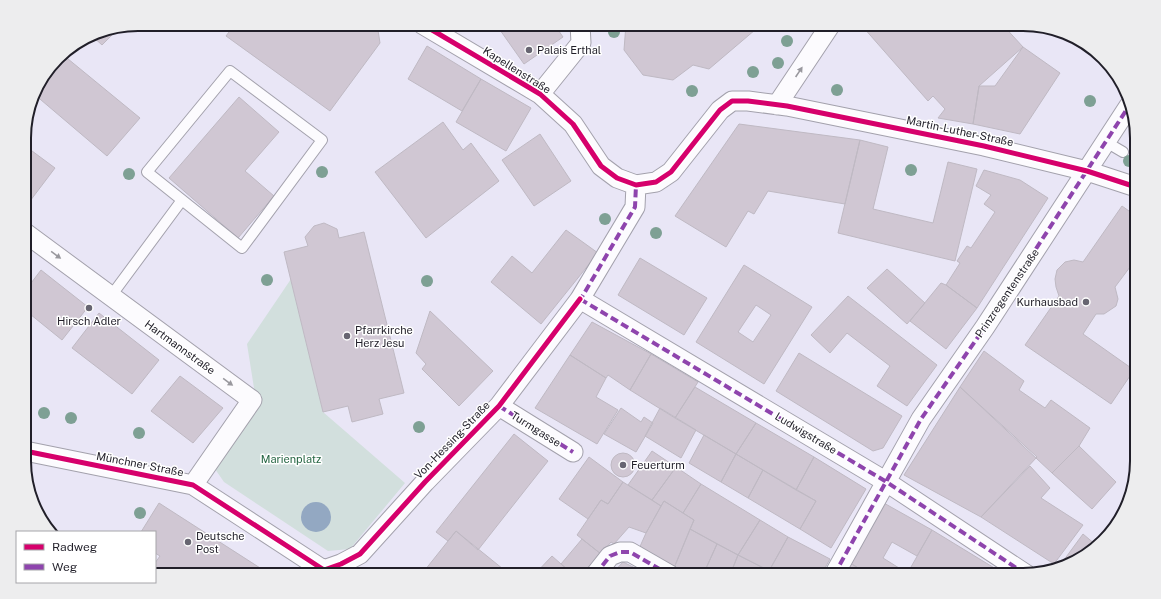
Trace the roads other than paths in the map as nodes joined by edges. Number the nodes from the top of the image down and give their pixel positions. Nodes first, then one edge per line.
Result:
1 (434, 31) edge
2 (580, 31) edge
3 (827, 31) edge
4 (540, 94) junction
5 (777, 105) junction
6 (1126, 111) edge
7 (1106, 142) junction
8 (1123, 152) dead end
9 (1087, 171) junction
10 (1130, 182) edge
11 (636, 185) junction
12 (182, 200) junction
13 (31, 237) edge
14 (111, 296) junction
15 (580, 299) junction
16 (499, 406) junction
17 (31, 452) edge
18 (573, 452) dead end
19 (885, 480) junction
20 (193, 485) junction
21 (318, 568) edge
22 (334, 568) edge
23 (601, 568) edge
24 (658, 568) edge
25 (838, 568) edge
26 (1017, 568) edge

1 - 4 street, Kapellenstraße
2 - 4 street
5 -> 3 street
4 - 11 street, Kapellenstraße
5 - 9 street, Martin-Luther-Straße
5 - 11 street, Kapellenstraße
6 - 7 street, Prinzregentenstraße
7 - 8 lane
7 - 9 street, Prinzregentenstraße
9 - 10 street, Martin-Luther-Straße
9 - 19 street, Prinzregentenstraße
11 - 15 street, Von-Hessing-Straße
12 - 12 lane
12 - 14 lane
13 -> 14 street, Hartmannstraße
14 -> 20 street, Hartmannstraße
15 - 16 street, Von-Hessing-Straße
15 - 19 street, Ludwigstraße
16 - 18 street, Turmgasse
16 - 22 street, Von-Hessing-Straße
17 - 20 street, Münchner Straße
19 - 25 street, Prinzregentenstraße
19 - 26 street, Ludwigstraße
20 - 21 street, Münchner Straße
23 - 24 street

